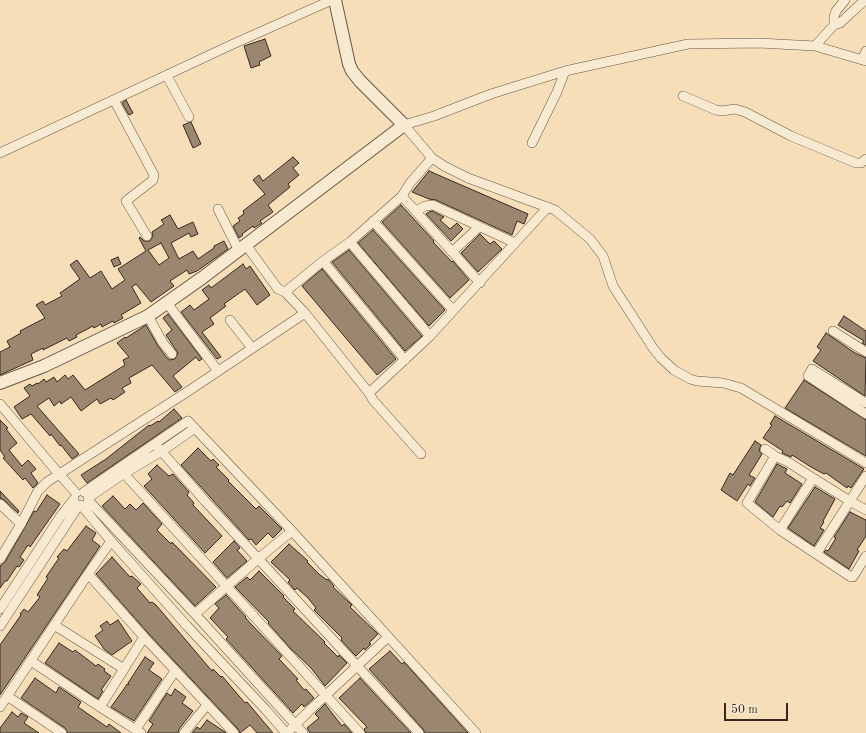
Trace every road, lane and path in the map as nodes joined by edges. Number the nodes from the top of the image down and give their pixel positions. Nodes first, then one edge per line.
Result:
1 (333, 0) edge
2 (845, 0) edge
3 (865, 0) edge
4 (834, 25) junction
5 (815, 46) junction
6 (866, 50) edge
7 (864, 61) edge
8 (565, 71) junction
9 (167, 76) junction
10 (683, 96) dead end
11 (114, 100) junction
12 (189, 117) dead end
13 (404, 125) junction
14 (532, 143) dead end
15 (0, 153) edge
16 (432, 158) junction
17 (866, 159) edge
18 (402, 196) junction
19 (548, 207) junction
20 (218, 209) dead end
21 (416, 211) junction
22 (373, 221) junction
23 (479, 227) junction
24 (146, 236) dead end
25 (350, 242) junction
26 (515, 243) junction
27 (242, 248) junction
28 (452, 252) junction
29 (323, 261) junction
30 (480, 283) junction
31 (285, 292) junction
32 (167, 303) junction
33 (453, 310) junction
34 (305, 313) junction
35 (148, 316) junction
36 (230, 320) dead end
37 (833, 331) dead end
38 (430, 336) junction
39 (252, 348) junction
40 (866, 352) edge
41 (172, 354) dead end
42 (405, 360) junction
43 (218, 371) junction
44 (0, 383) edge
45 (369, 393) junction
46 (866, 403) edge
47 (0, 404) edge
48 (866, 414) edge
49 (158, 448) junction
50 (765, 449) dead end
51 (421, 454) dead end
52 (775, 456) junction
53 (866, 463) edge
54 (121, 471) junction
55 (58, 474) junction
56 (866, 476) edge
57 (813, 478) junction
58 (82, 499) junction
59 (850, 501) junction
60 (0, 504) edge
61 (866, 510) edge
62 (21, 524) junction
63 (780, 530) junction
64 (292, 531) junction
65 (111, 541) junction
66 (816, 554) junction
67 (866, 556) edge
68 (0, 558) edge
69 (259, 558) junction
70 (88, 574) junction
71 (227, 586) junction
72 (3, 597) edge
73 (0, 609) edge
74 (196, 614) junction
75 (54, 625) junction
76 (0, 626) edge
77 (144, 637) junction
78 (388, 637) junction
79 (31, 660) junction
80 (358, 666) junction
81 (124, 670) junction
82 (175, 670) junction
83 (326, 695) junction
84 (7, 696) junction
85 (207, 705) junction
86 (0, 707) edge
87 (100, 707) junction
88 (295, 724) junction
89 (139, 731) edge
90 (62, 733) edge
91 (184, 733) edge
92 (234, 733) edge
93 (287, 733) edge
94 (303, 733) edge
95 (360, 733) edge
96 (419, 733) edge
97 (476, 733) edge

1 - 9 street
1 - 13 street
2 - 4 street
3 - 4 street
4 - 5 street
5 - 7 street
5 - 8 street
6 - 7 street
8 - 13 street
8 - 14 street
9 - 11 street
9 - 12 street
10 - 17 street
11 - 15 street
11 - 24 street
13 - 16 street
13 - 27 street
16 - 18 street
16 - 19 street
18 - 21 street
18 - 22 street
19 - 26 street
19 - 53 street
20 - 27 street
21 - 23 street
21 - 28 street
22 - 25 street
22 - 33 street
23 - 26 street
23 - 28 street
25 - 29 street
25 - 38 street
26 - 30 street
27 - 31 street
27 - 32 street
28 - 30 street
29 - 31 street
29 - 42 street
30 - 33 street
31 - 34 street
32 - 35 street
32 - 43 street
33 - 38 street
34 - 39 street
34 - 45 street
35 - 41 street
35 - 44 street
36 - 39 street
37 - 40 street
38 - 42 street
39 - 43 street
42 - 45 street
43 - 55 street
45 - 51 street
46 - 48 street
47 - 55 street
49 - 54 street
49 - 64 street
49 - 69 street
50 - 52 street
52 - 57 street
52 - 63 street
54 - 58 street
54 - 71 street
55 - 58 street
55 - 62 street
56 - 59 street
57 - 59 street
57 - 63 street
58 - 65 street
58 - 72 street
58 - 74 street
58 - 76 street
59 - 61 street
59 - 66 street
60 - 62 street
62 - 68 street
63 - 66 street
64 - 69 street
64 - 78 street
65 - 70 street
65 - 93 street
66 - 67 street
69 - 71 street
69 - 80 street
70 - 75 street
70 - 77 street
71 - 74 street
71 - 83 street
72 - 73 street
74 - 88 street
75 - 79 street
75 - 81 street
77 - 81 street
77 - 82 street
78 - 80 street
78 - 97 street
79 - 84 street
79 - 87 street
80 - 83 street
80 - 96 street
81 - 87 street
82 - 85 street
82 - 89 street
83 - 88 street
83 - 95 street
84 - 86 street
84 - 90 street
85 - 91 street
85 - 92 street
87 - 89 street
88 - 93 street
88 - 94 street

